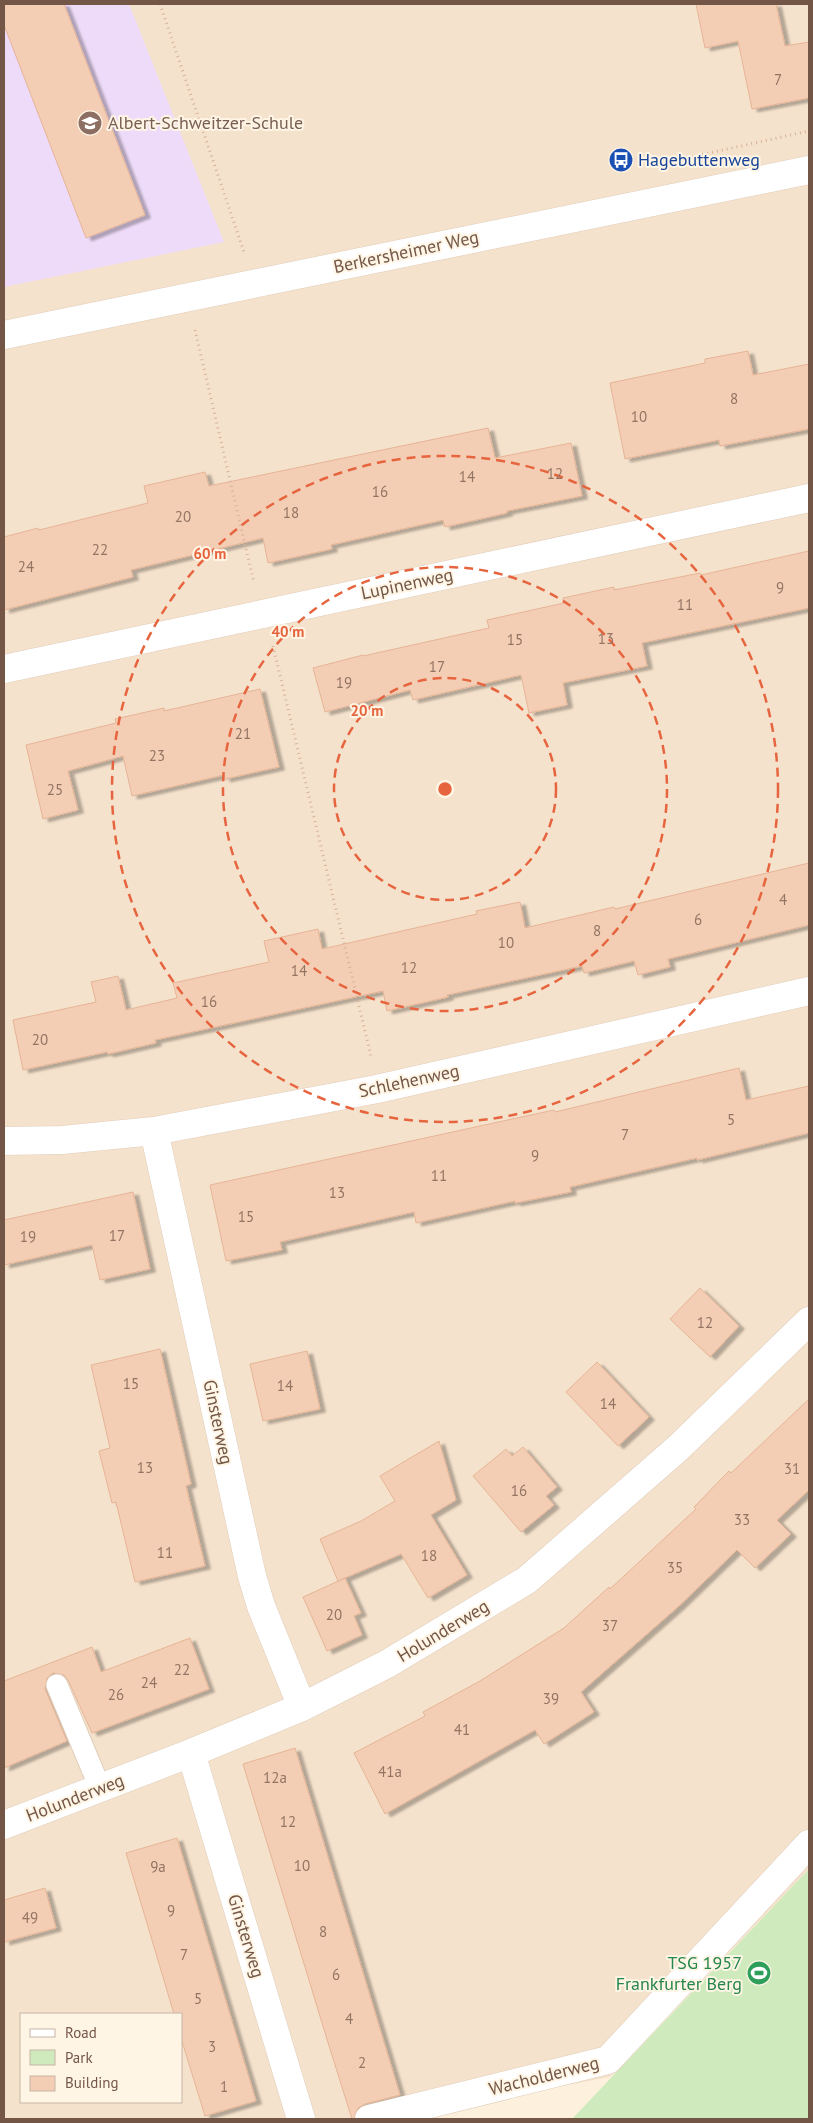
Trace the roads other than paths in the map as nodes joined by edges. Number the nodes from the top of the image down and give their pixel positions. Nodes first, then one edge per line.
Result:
1 (809, 170) edge
2 (4, 335) edge
3 (809, 498) edge
4 (4, 669) edge
5 (809, 991) edge
6 (154, 1130) junction
7 (4, 1141) edge
8 (809, 1321) edge
9 (57, 1685) dead end
10 (302, 1707) junction
11 (191, 1753) junction
12 (100, 1788) junction
13 (4, 1825) edge
14 (809, 1844) edge
15 (301, 2119) edge
16 (369, 2119) edge

1 - 2 street, Berkersheimer Weg
3 - 4 street, Lupinenweg
5 - 6 street, Schlehenweg
6 - 7 street, Schlehenweg
6 - 10 street, Ginsterweg
8 - 10 street, Holunderweg
9 - 12 lane
10 - 11 street, Holunderweg
11 - 12 street, Holunderweg
11 - 15 street, Ginsterweg
12 - 13 street, Holunderweg
14 - 16 street, Wacholderweg

